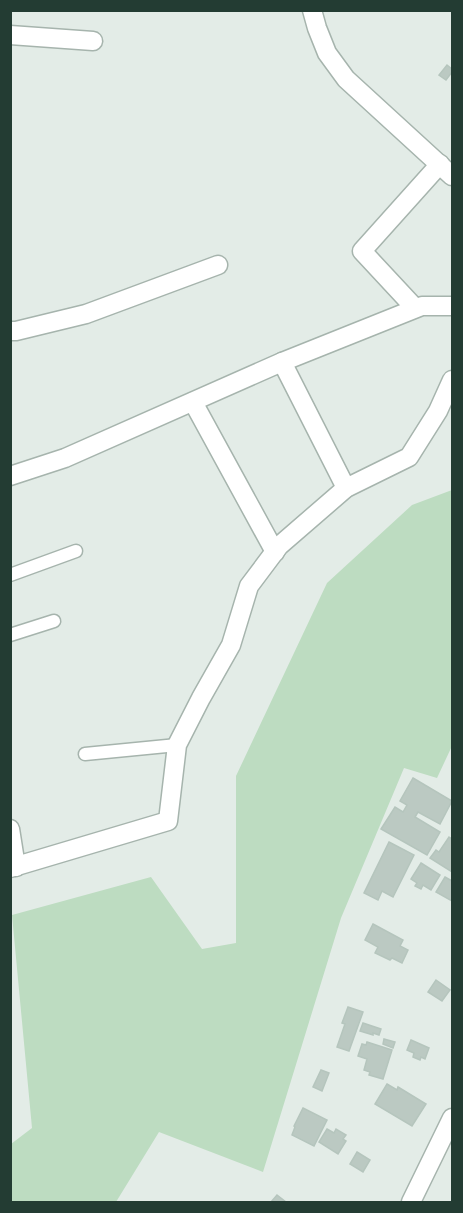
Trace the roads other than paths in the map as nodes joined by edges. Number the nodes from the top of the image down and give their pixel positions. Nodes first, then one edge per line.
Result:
1 (312, 10) edge
2 (10, 35) edge
3 (93, 41) dead end
4 (446, 170) edge
5 (218, 265) dead end
6 (453, 306) edge
7 (415, 308) junction
8 (10, 331) edge
9 (282, 362) junction
10 (453, 380) edge
11 (193, 402) junction
12 (10, 476) edge
13 (346, 488) junction
14 (76, 551) dead end
15 (275, 552) junction
16 (10, 575) edge
17 (54, 621) dead end
18 (10, 635) edge
19 (177, 745) junction
20 (85, 754) dead end
21 (10, 829) edge
22 (13, 867) edge
23 (453, 1118) edge
24 (411, 1203) edge

1 - 4 street
2 - 3 street
4 - 7 street
5 - 8 street
6 - 7 street
7 - 9 street
9 - 11 street
9 - 13 street
10 - 13 street
11 - 12 street
11 - 15 street
13 - 15 street
14 - 16 lane
15 - 19 street
17 - 18 lane
19 - 20 lane
19 - 22 street
21 - 22 street
23 - 24 street

